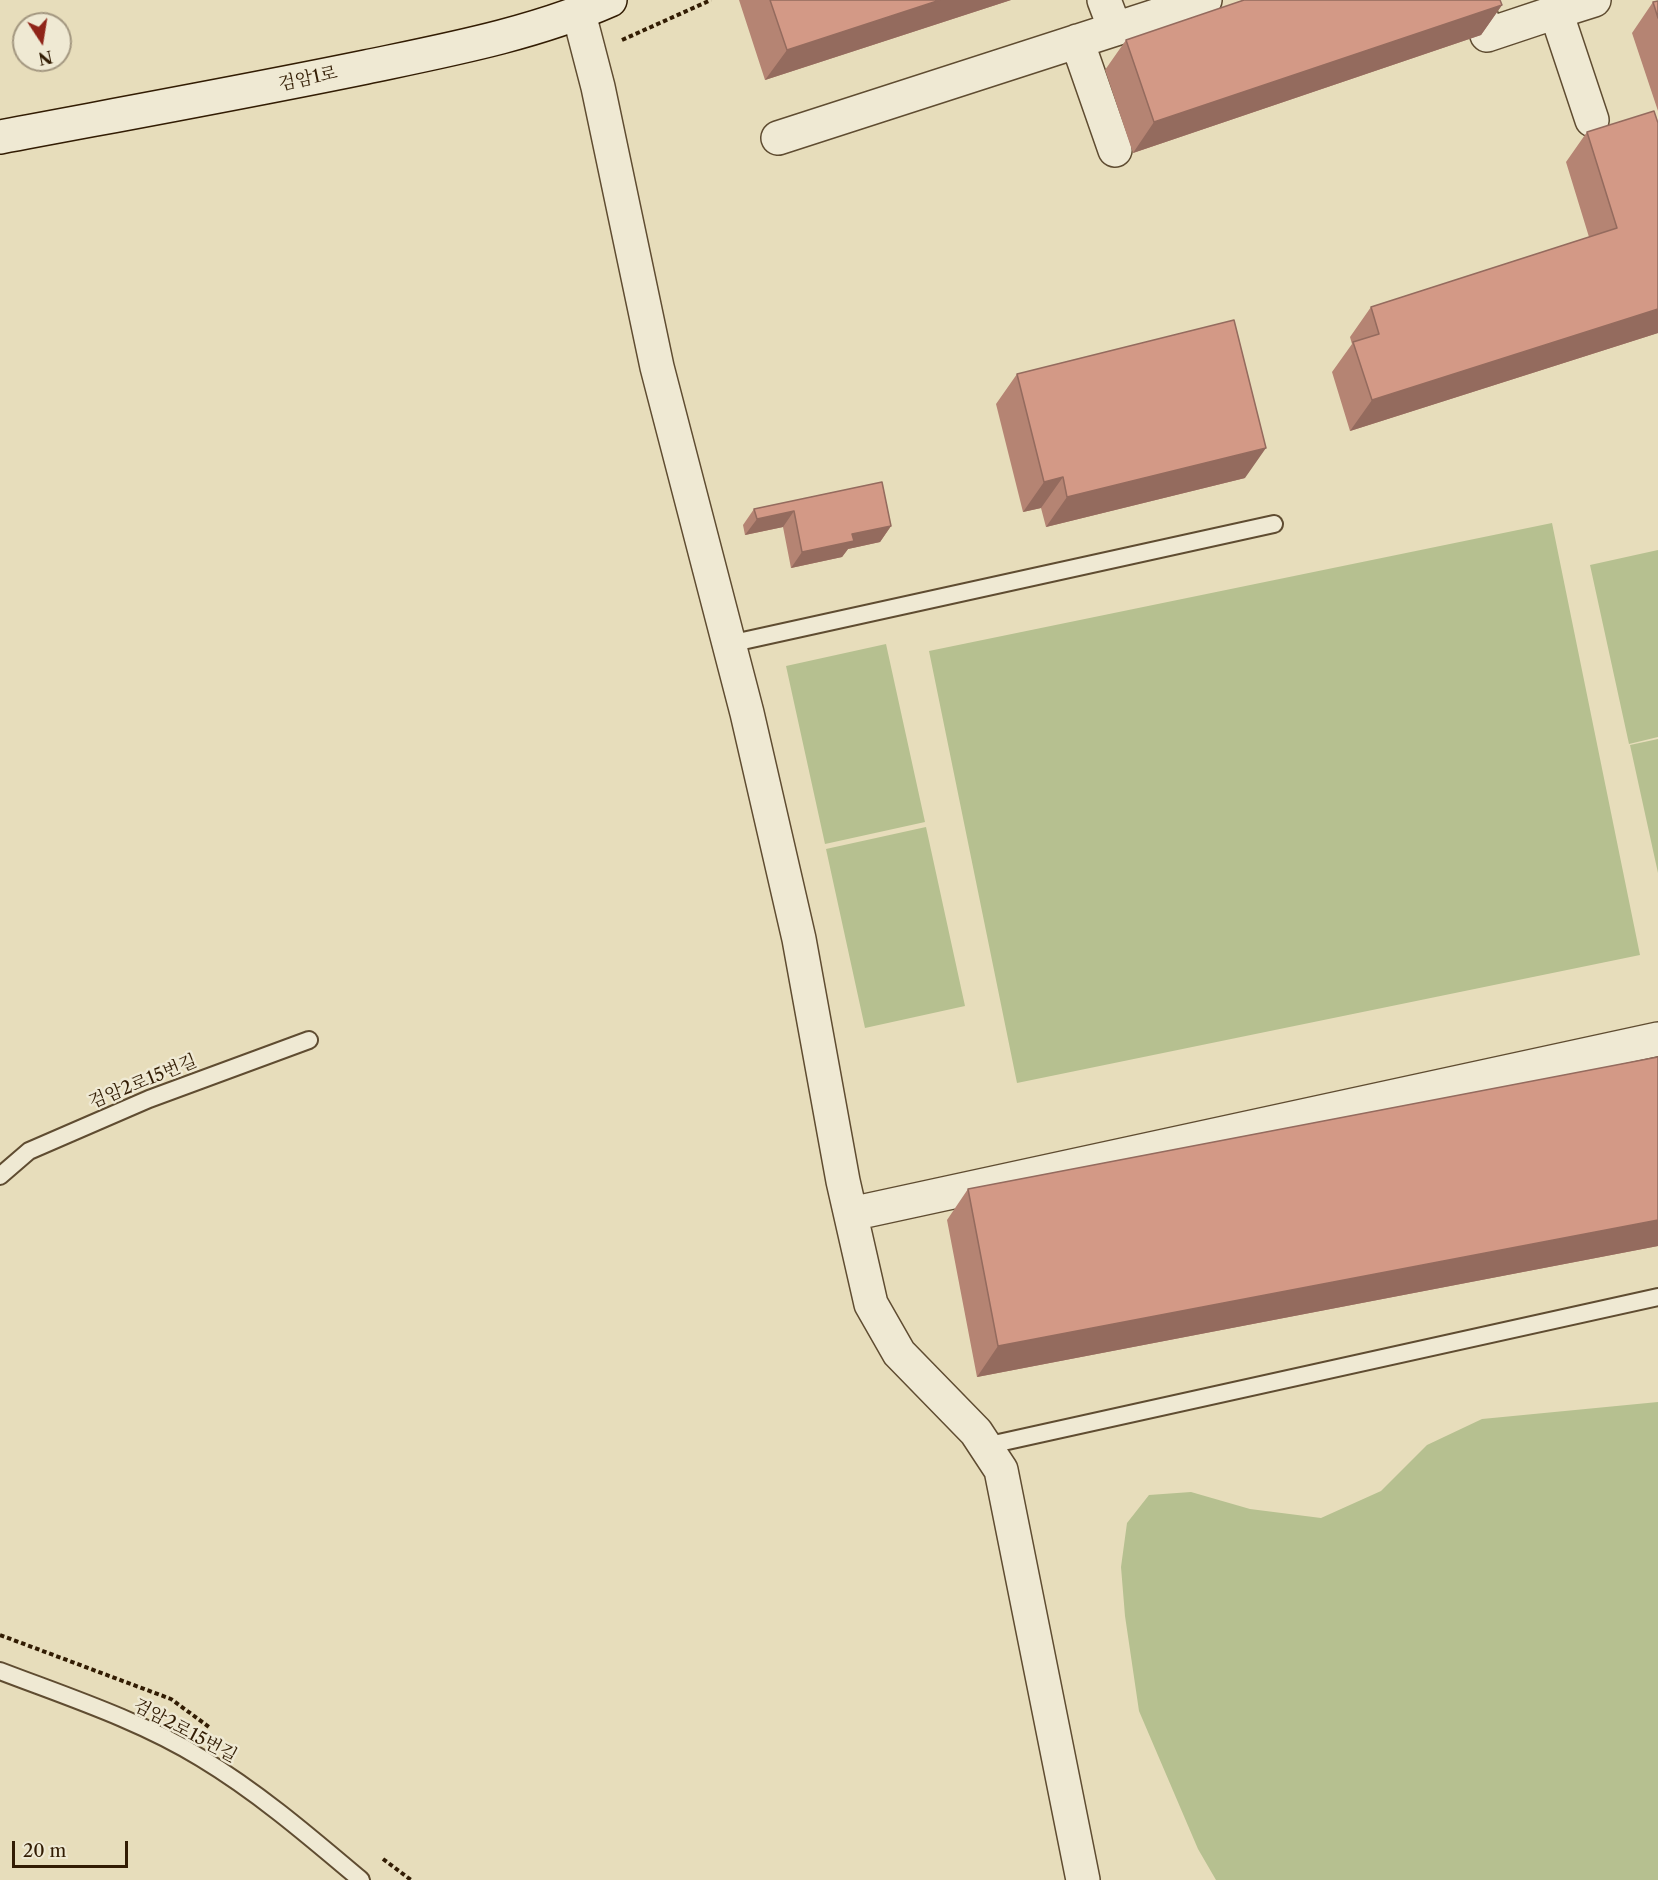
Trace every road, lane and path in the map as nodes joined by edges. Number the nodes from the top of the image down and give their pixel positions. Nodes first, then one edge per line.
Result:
1 (610, 0) edge
2 (1204, 0) edge
3 (1476, 0) edge
4 (1594, 0) edge
5 (1556, 12) junction
6 (579, 14) junction
7 (1109, 15) edge
8 (1077, 41) junction
9 (1592, 120) dead end
10 (0, 137) edge
11 (778, 138) dead end
12 (1115, 150) dead end
13 (1274, 524) dead end
14 (729, 645) junction
15 (1658, 1039) edge
16 (309, 1040) dead end
17 (0, 1176) edge
18 (851, 1214) junction
19 (1658, 1298) edge
20 (985, 1446) junction
21 (0, 1671) edge
22 (361, 1880) edge
23 (1083, 1880) edge

1 - 6 street, 검암1로
2 - 7 street
3 - 5 street
4 - 5 street
5 - 9 street
6 - 10 street, 검암1로
6 - 14 street
7 - 8 street
8 - 11 street
8 - 12 street
13 - 14 lane
14 - 18 street
15 - 18 street
16 - 17 lane, 검암2로15번길
18 - 20 street
19 - 20 lane
20 - 23 street
21 - 22 lane, 검암2로15번길

